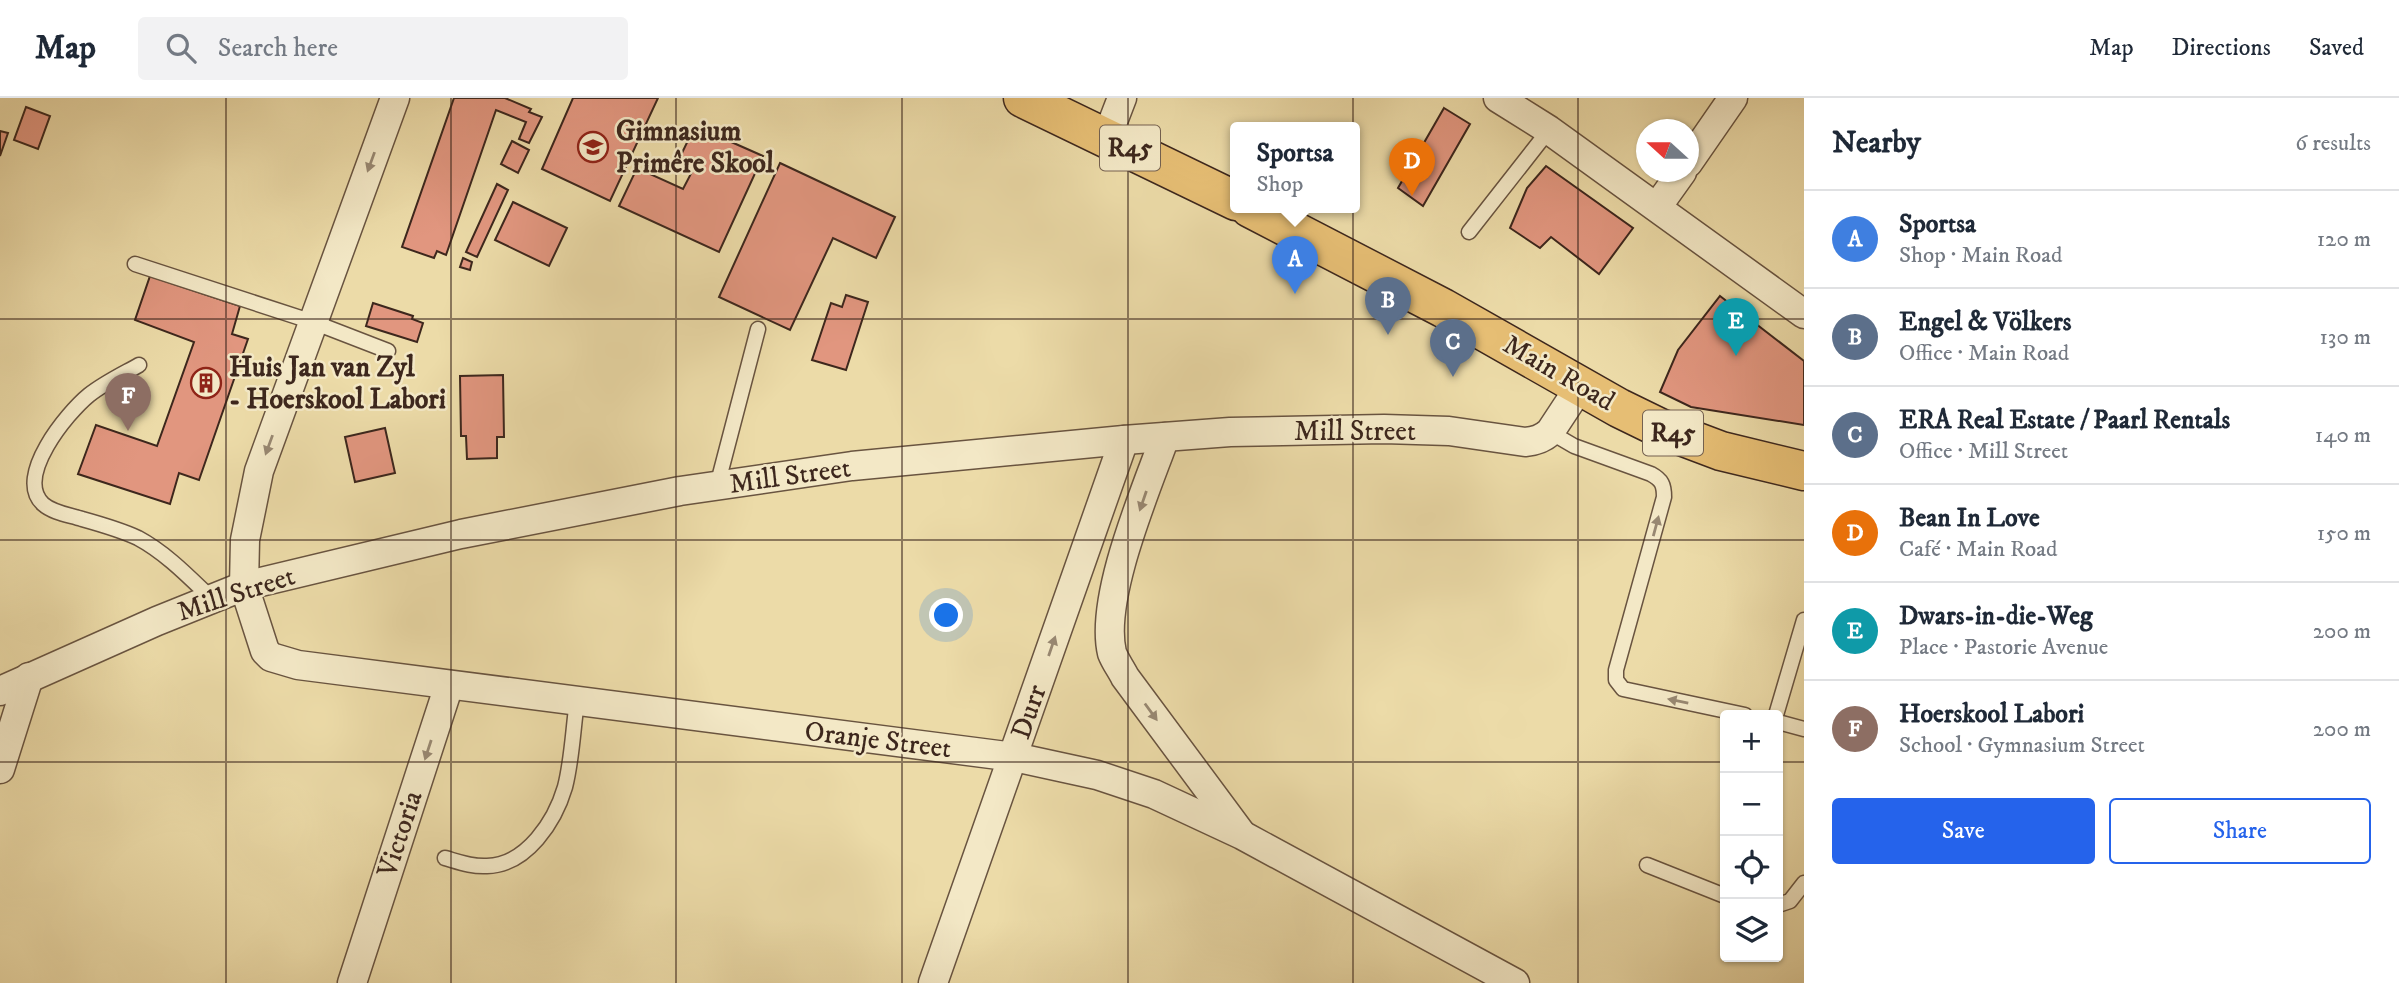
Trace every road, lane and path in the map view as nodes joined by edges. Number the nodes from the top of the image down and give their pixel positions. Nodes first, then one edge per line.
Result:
1 (395, 98) edge
2 (1023, 98) edge
3 (1122, 98) edge
4 (1498, 98) edge
5 (1734, 98) edge
6 (1549, 130) junction
7 (1107, 137) junction
8 (1699, 149) edge
9 (1675, 182) edge
10 (1230, 198) edge
11 (1657, 206) junction
12 (1260, 213) edge
13 (1469, 232) dead end
14 (135, 264) dead end
15 (1804, 314) edge
16 (313, 321) junction
17 (758, 329) dead end
18 (388, 351) dead end
19 (139, 365) dead end
20 (1581, 385) junction
21 (1550, 432) junction
22 (1165, 437) junction
23 (1124, 440) junction
24 (1804, 471) edge
25 (717, 486) junction
26 (244, 586) junction
27 (212, 599) junction
28 (1804, 620) edge
29 (29, 677) junction
30 (449, 685) junction
31 (0, 691) edge
32 (578, 701) junction
33 (1721, 710) edge
34 (1777, 710) edge
35 (1783, 723) edge
36 (1804, 729) edge
37 (1014, 757) junction
38 (0, 769) edge
39 (1242, 835) junction
40 (445, 858) dead end
41 (1647, 865) dead end
42 (1804, 883) edge
43 (1720, 894) edge
44 (1783, 903) edge
45 (352, 983) edge
46 (933, 983) edge
47 (1515, 983) edge

1 -> 16 street
2 - 7 main road, R45
3 - 7 street
4 - 6 street
5 - 8 street
6 - 11 street
6 - 13 lane
7 - 10 main road, R45
9 - 11 street
11 - 15 street
12 - 20 main road, Main Road / R45
14 - 16 lane
16 - 18 lane
16 -> 26 street
17 - 25 lane
19 - 27 lane
20 - 21 street
20 - 24 main road, Main Road / R45
21 - 22 street, Mill Street
33 -> 21 lane
22 - 23 street, Mill Street
22 -> 39 street
23 - 25 street, Mill Street
37 -> 23 street, Durr
25 - 26 street, Mill Street
26 - 27 street, Mill Street
26 - 30 street, Oranje Street
27 - 29 street, Mill Street
28 - 34 lane
29 - 31 street, Mill Street
29 - 38 street
30 - 32 street, Oranje Street
30 -> 45 street, Victoria
32 - 37 street, Oranje Street
32 - 40 lane
35 - 36 lane
37 - 39 street, Oranje Street
37 - 46 street, Durr
39 - 47 street, Oranje Street
41 - 43 lane
42 - 44 lane

